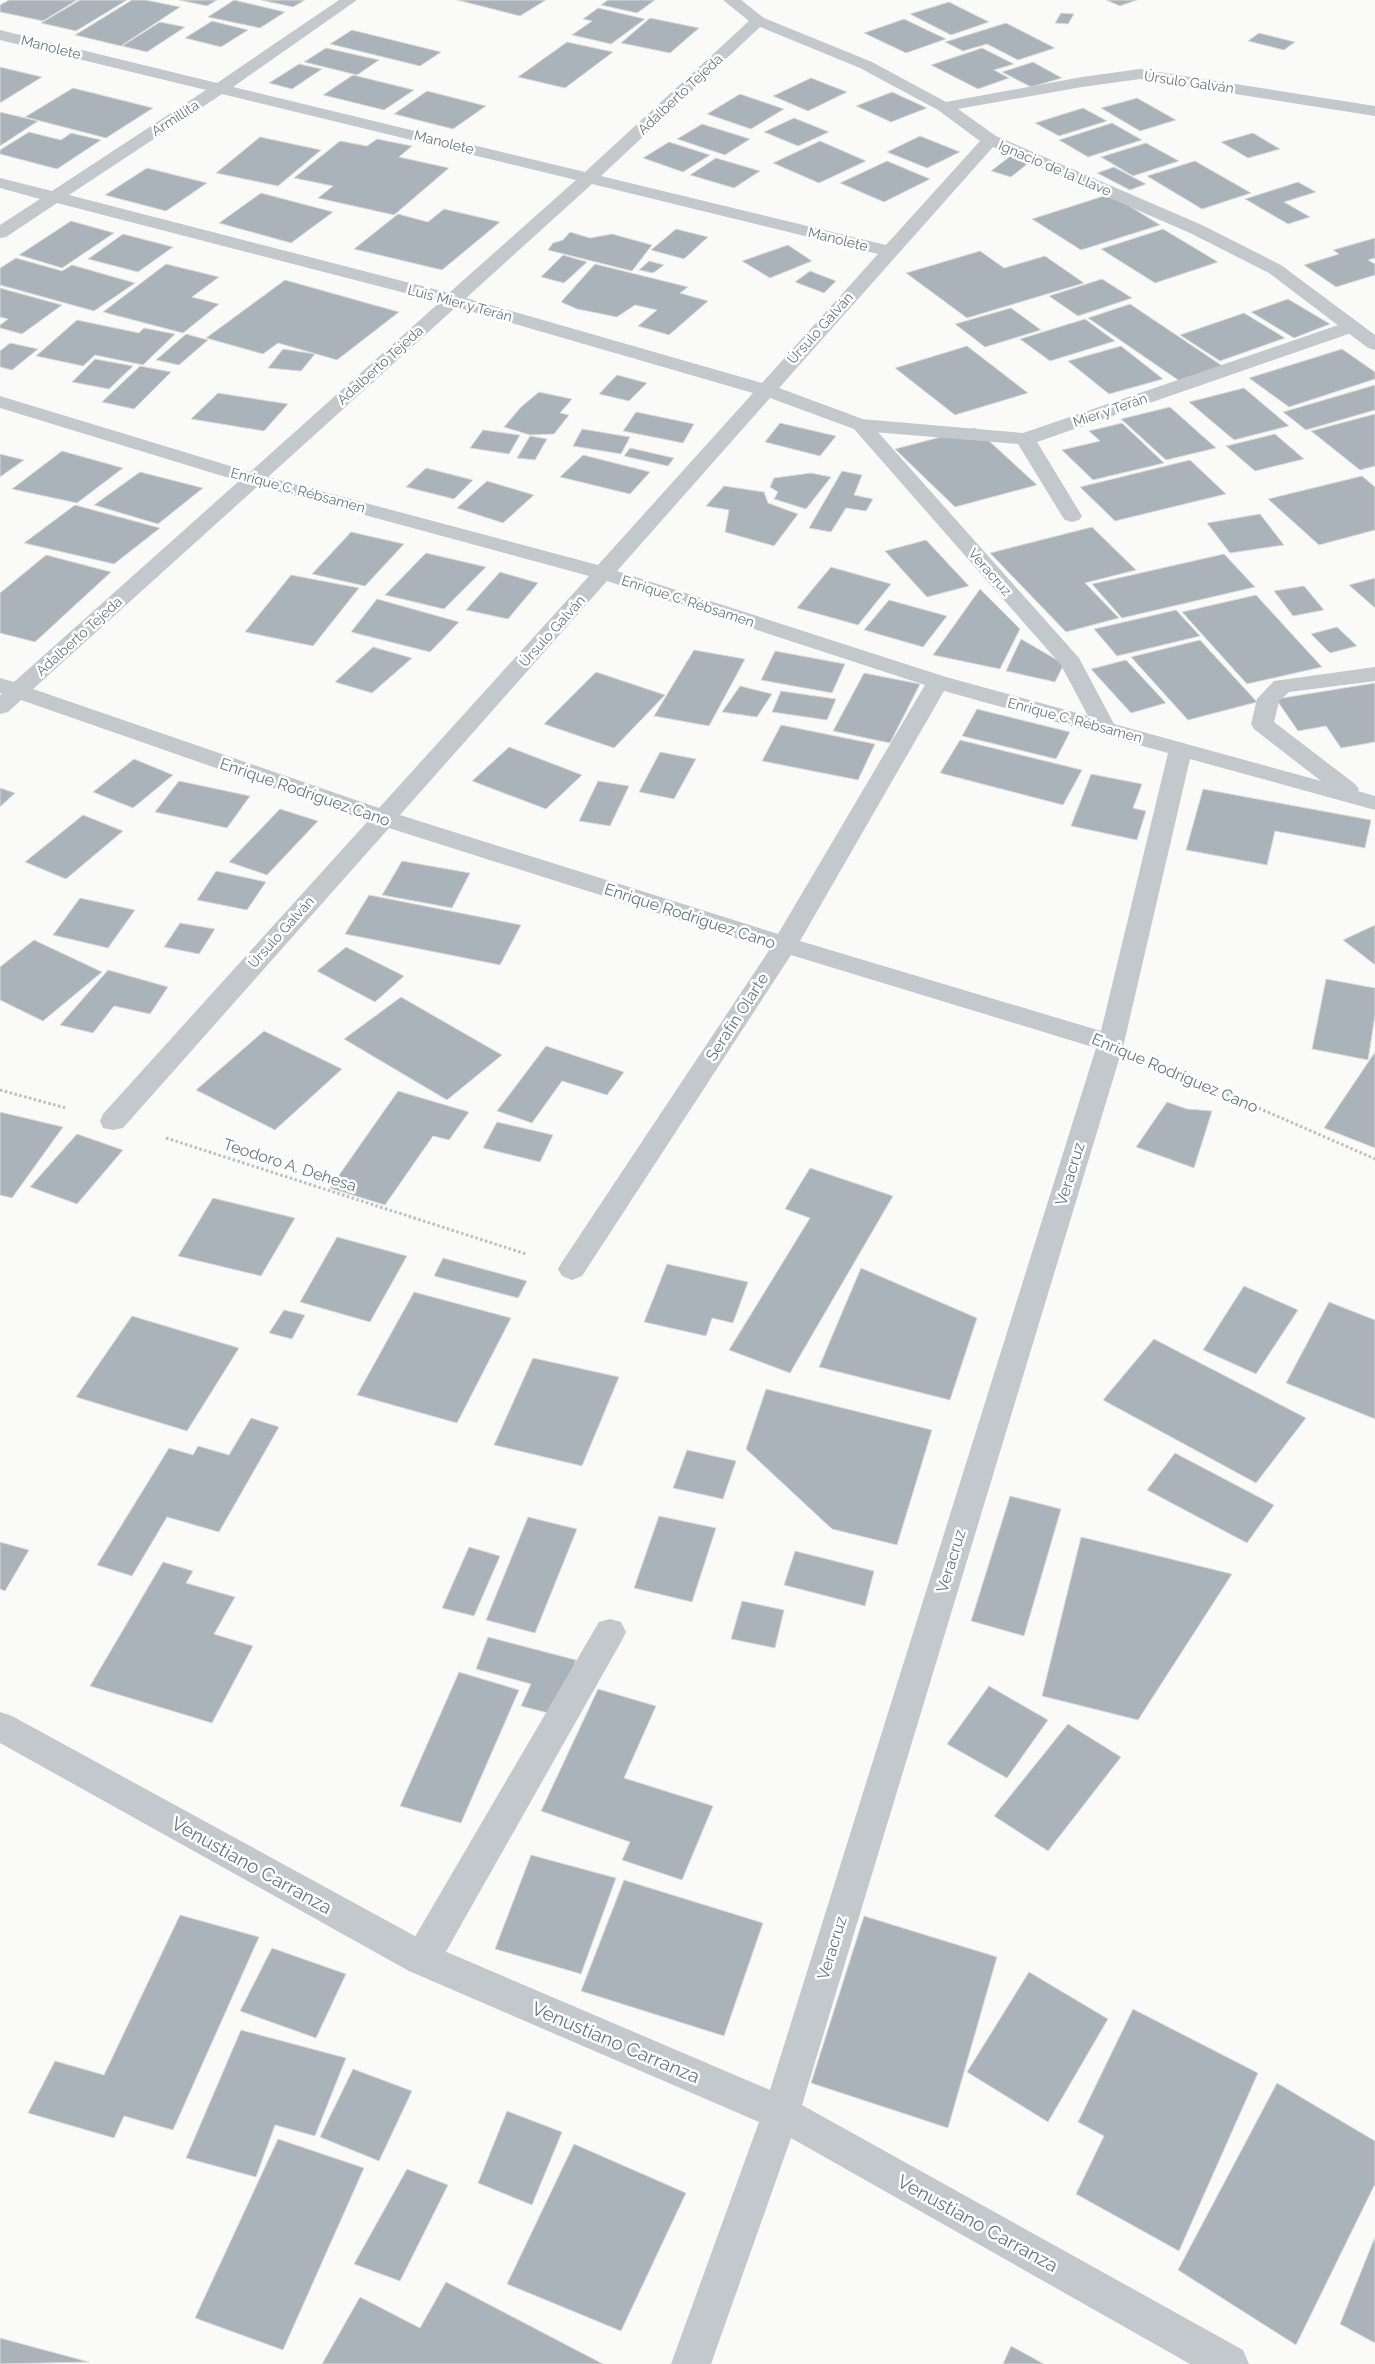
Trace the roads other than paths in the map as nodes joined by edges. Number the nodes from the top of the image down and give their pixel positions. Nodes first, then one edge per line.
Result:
1 (349, 0) edge
2 (732, 0) edge
3 (758, 21) junction
4 (0, 35) edge
5 (220, 88) junction
6 (944, 107) junction
7 (1375, 111) edge
8 (990, 140) junction
9 (590, 177) junction
10 (0, 183) edge
11 (54, 197) junction
12 (0, 233) edge
13 (888, 251) junction
14 (453, 300) junction
15 (1350, 328) junction
16 (1375, 344) edge
17 (765, 390) junction
18 (0, 402) edge
19 (861, 425) junction
20 (1025, 439) junction
21 (253, 479) junction
22 (1072, 516) dead end
23 (604, 573) junction
24 (1375, 674) edge
25 (938, 682) junction
26 (6, 695) edge
27 (1105, 728) junction
28 (1181, 748) junction
29 (1367, 800) edge
30 (382, 819) junction
31 (784, 946) junction
32 (1111, 1043) junction
33 (113, 1121) road end
34 (572, 1269) road end
35 (610, 1632) dead end
36 (0, 1726) edge
37 (422, 1959) junction
38 (781, 2113) junction
39 (691, 2364) edge
40 (1229, 2364) edge

1 - 5 street, Armillita
2 - 3 street, Ignacio de la Llave
3 - 6 street, Ignacio de la Llave
3 - 9 street, Adalberto Tejeda
4 - 5 street, Manolete
5 - 9 street, Manolete
5 - 11 street, Armillita
6 - 7 street, Úrsulo Galván
6 - 8 street, Ignacio de la Llave
8 - 13 street, Úrsulo Galván
8 - 15 street, Ignacio de la Llave
9 - 13 street, Manolete
9 - 14 street, Adalberto Tejeda
10 - 11 street, Luis Mier y Terán
11 - 12 street, Armillita
11 - 14 street, Luis Mier y Terán
13 - 17 street, Úrsulo Galván
14 - 17 street, Luis Mier y Terán
14 - 21 street, Adalberto Tejeda
15 - 16 street, Ignacio de la Llave
15 - 20 street, Mier y Terán
17 - 19 street, Luis Mier y Terán
17 - 23 street, Úrsulo Galván
18 - 21 street, Enrique C. Rébsamen
19 - 20 street, Mier y Terán
19 - 27 street, Veracruz
20 - 22 street
21 - 23 street, Enrique C. Rébsamen
21 - 26 street, Adalberto Tejeda
23 - 25 street, Enrique C. Rébsamen
23 - 30 street, Úrsulo Galván
24 - 29 street
25 - 27 street, Enrique C. Rébsamen
25 - 31 street, Serafín Olarte
26 - 30 street, Enrique Rodríguez Cano
27 - 28 street, Enrique C. Rébsamen
28 - 29 street, Enrique C. Rébsamen
28 - 32 street, Veracruz
30 - 31 street, Enrique Rodríguez Cano
30 - 33 street, Úrsulo Galván
31 - 32 street, Enrique Rodríguez Cano
31 - 34 street, Serafín Olarte
32 - 38 street, Veracruz
35 - 37 street
36 - 37 street, Venustiano Carranza
37 - 38 street, Venustiano Carranza
38 - 39 street, Veracruz
38 - 40 street, Venustiano Carranza

